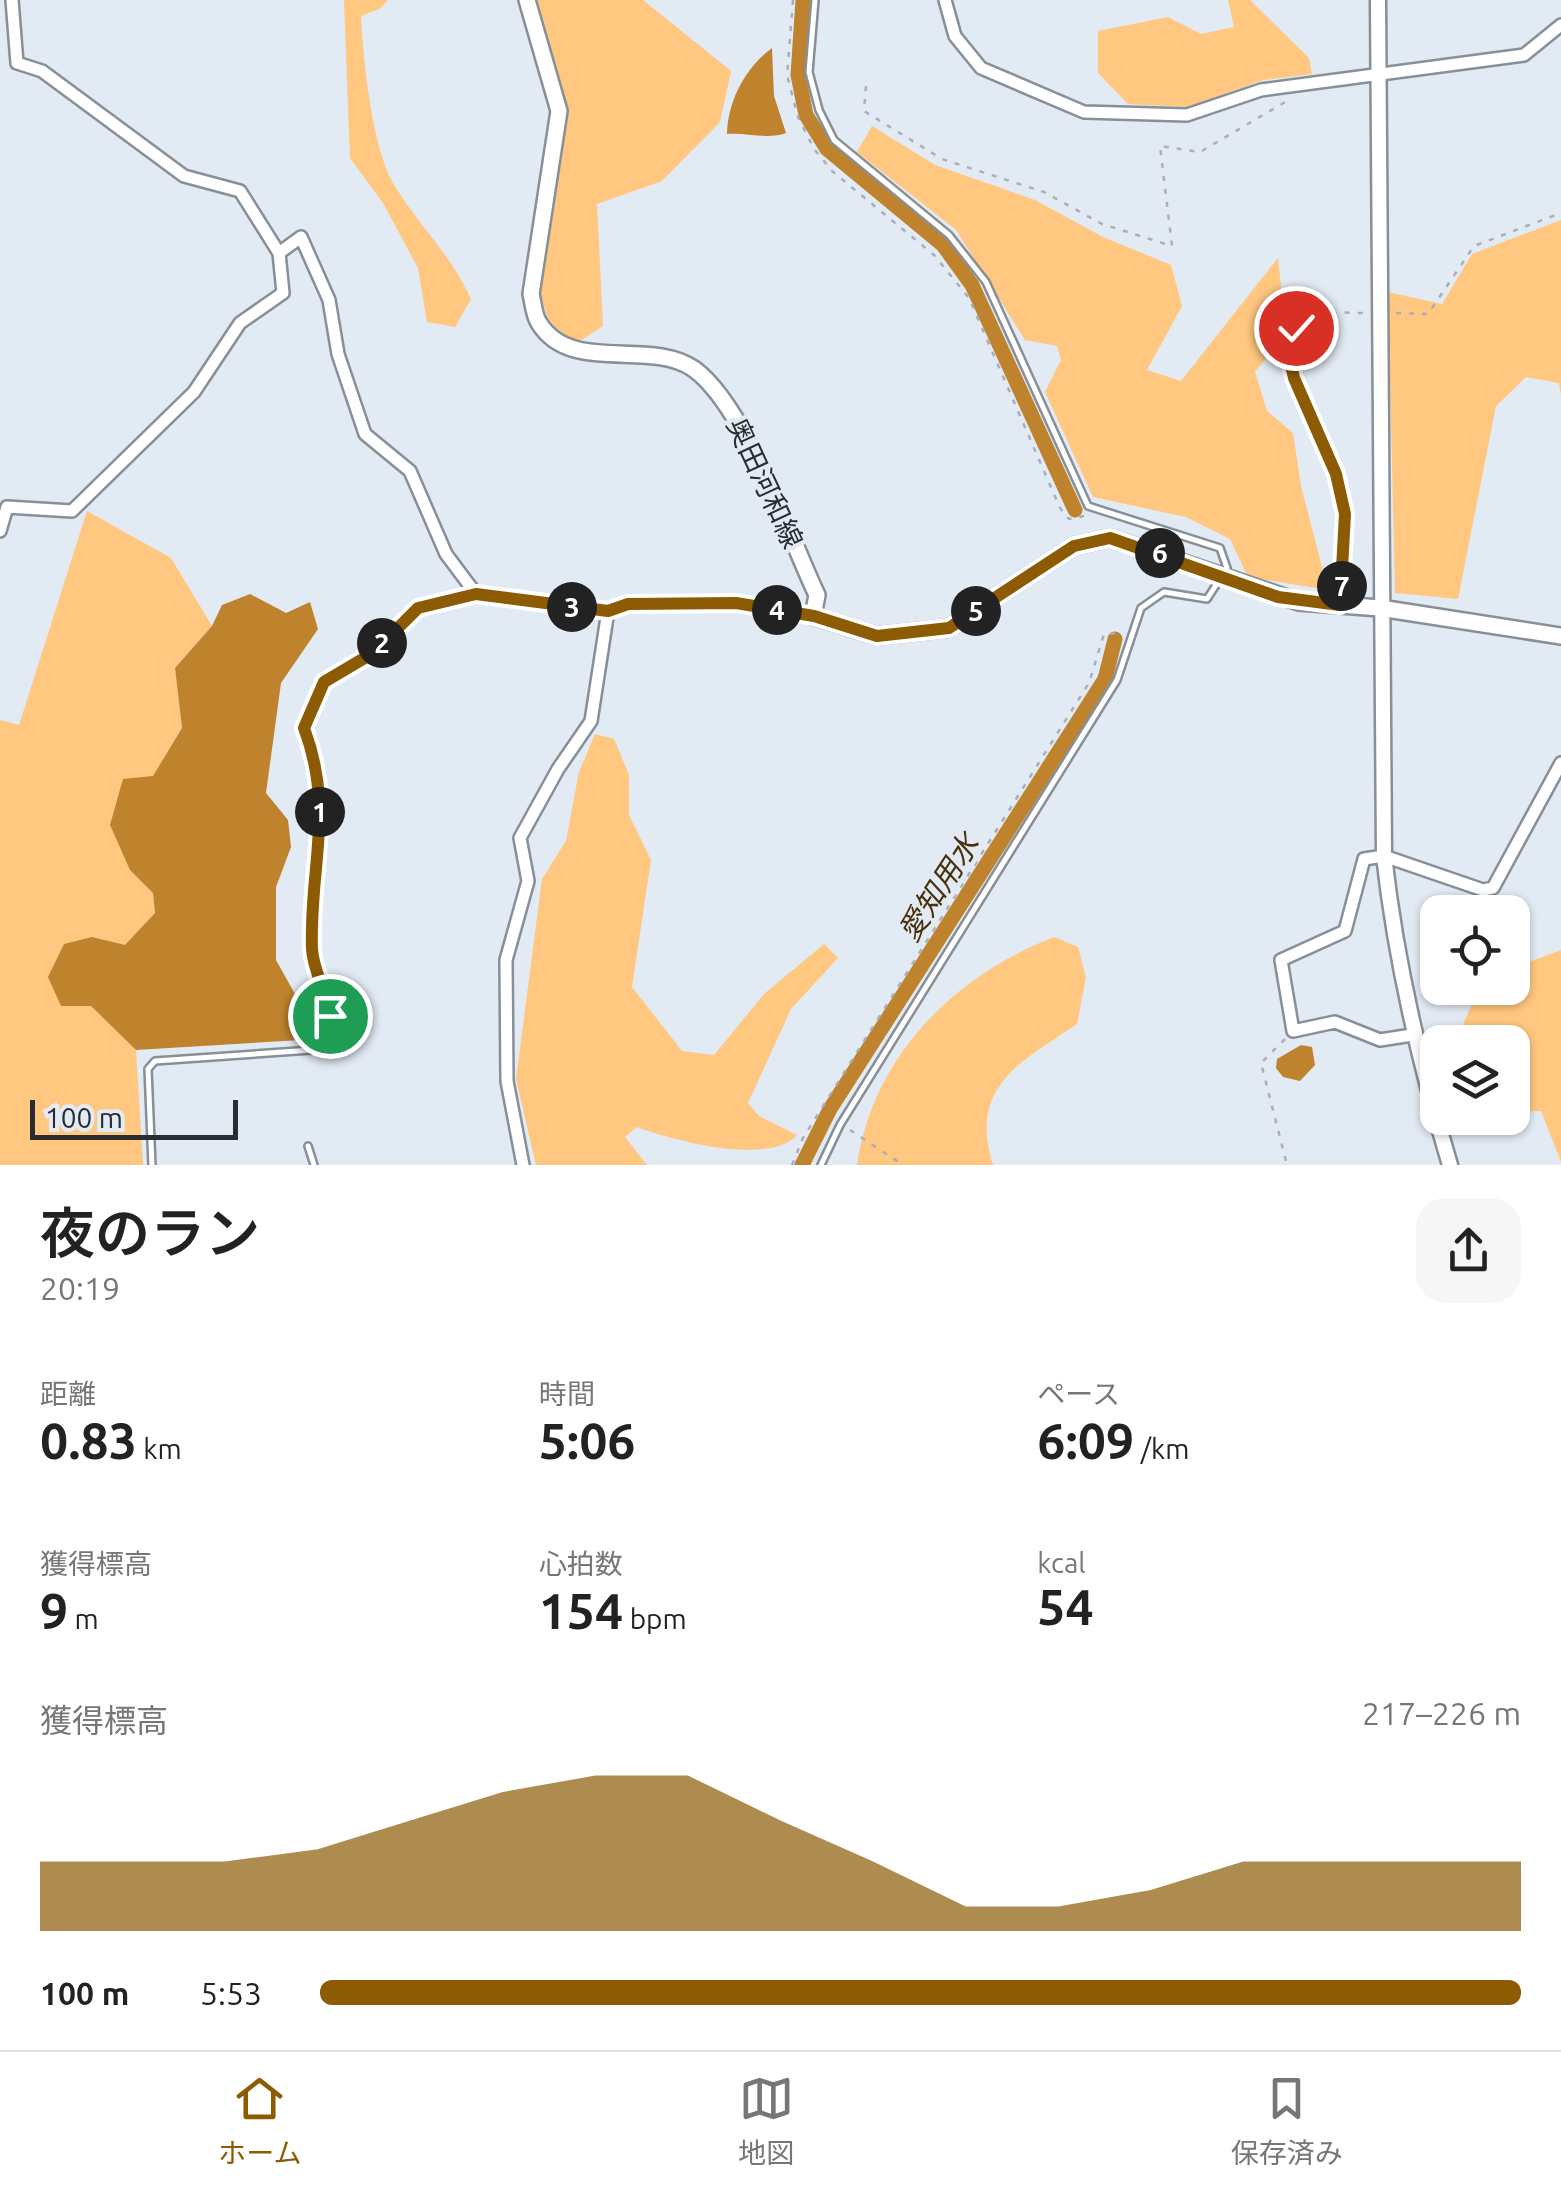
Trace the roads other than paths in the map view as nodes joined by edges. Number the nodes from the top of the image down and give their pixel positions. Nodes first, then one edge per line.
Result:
1 (12, 0) edge
2 (527, 0) edge
3 (815, 0) edge
4 (945, 0) edge
5 (1378, 0) edge
6 (1561, 25) edge
7 (1378, 74) junction
8 (279, 253) junction
9 (0, 531) edge
10 (1223, 580) junction
11 (476, 594) junction
12 (1380, 608) junction
13 (608, 611) junction
14 (814, 616) junction
15 (1561, 636) edge
16 (1561, 763) edge
17 (1384, 856) junction
18 (1412, 1035) junction
19 (308, 1146) dead end
20 (152, 1165) edge
21 (314, 1165) edge
22 (523, 1165) edge
23 (821, 1165) edge
24 (1450, 1165) edge

1 - 8 street
2 - 14 main road, 奥田河和線
3 - 10 lane
4 - 7 street
5 - 7 street
6 - 7 street
7 - 12 street
8 - 9 street
8 - 11 street
10 - 12 main road
10 - 14 main road
10 - 23 lane
11 - 13 street
11 - 20 lane
12 - 15 main road
12 - 17 street
13 - 14 street
13 - 22 street
16 - 17 street
17 - 18 street
17 - 18 street
18 - 24 street
19 - 21 lane

